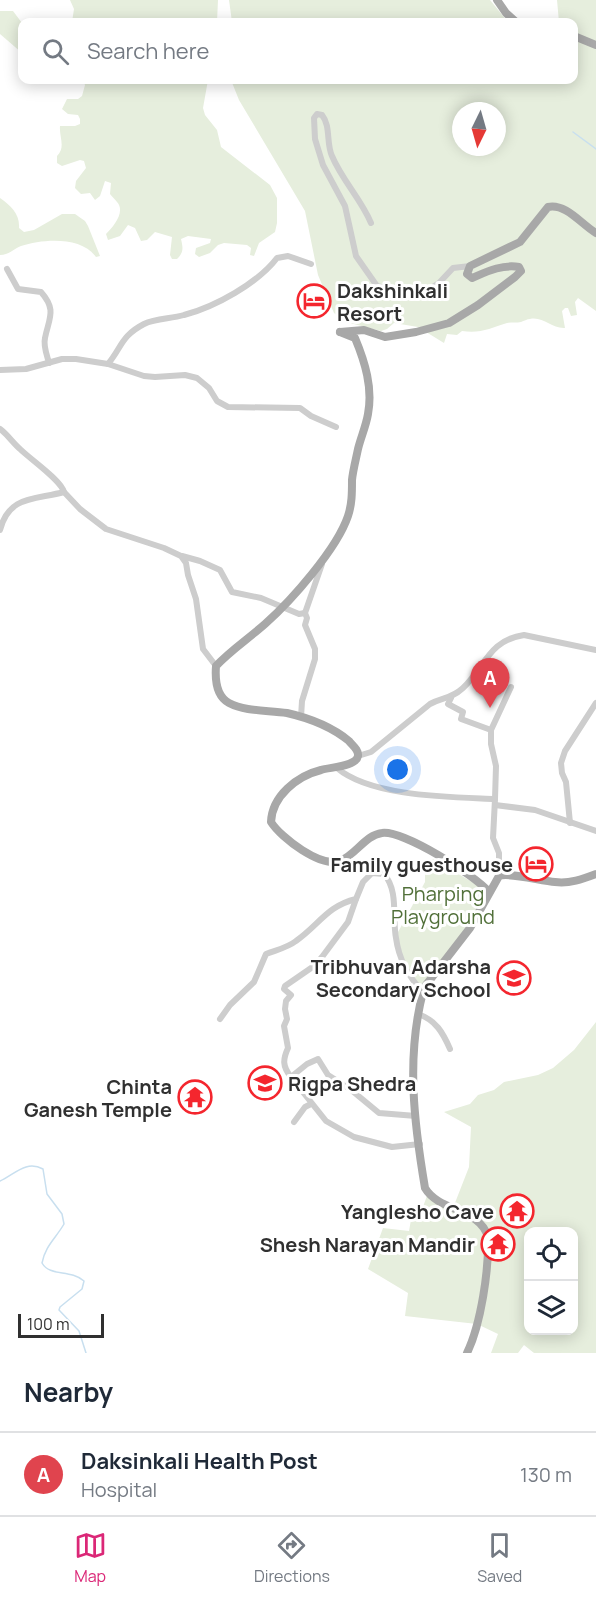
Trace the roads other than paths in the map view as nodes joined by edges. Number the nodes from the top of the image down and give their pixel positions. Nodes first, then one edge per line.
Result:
1 (497, 0) edge
2 (513, 18) edge
3 (578, 38) edge
4 (596, 45) edge
5 (371, 223) dead end
6 (596, 233) edge
7 (311, 264) dead end
8 (470, 266) junction
9 (7, 269) dead end
10 (49, 363) junction
11 (108, 364) junction
12 (0, 370) edge
13 (336, 427) dead end
14 (0, 429) edge
15 (64, 492) junction
16 (0, 530) edge
17 (181, 556) junction
18 (324, 558) junction
19 (283, 606) junction
20 (305, 613) junction
21 (596, 650) edge
22 (216, 666) junction
23 (512, 687) dead end
24 (451, 698) junction
25 (596, 704) edge
26 (301, 717) junction
27 (491, 730) junction
28 (358, 756) junction
29 (337, 768) junction
30 (495, 802) junction
31 (570, 823) junction
32 (596, 831) edge
33 (596, 874) edge
34 (499, 876) junction
35 (489, 892) junction
36 (356, 899) junction
37 (423, 992) junction
38 (418, 1014) junction
39 (220, 1020) dead end
40 (450, 1049) dead end
41 (291, 1077) junction
42 (311, 1104) junction
43 (416, 1116) junction
44 (294, 1122) dead end
45 (420, 1144) junction
46 (467, 1353) edge

1 - 2 main road
3 - 4 main road
5 - 8 street
6 - 8 main road
7 - 11 street
8 - 18 main road
9 - 10 street
10 - 11 street
10 - 12 street
11 - 13 street
14 - 15 street
15 - 16 street
15 - 17 street
17 - 19 street
17 - 22 street
18 - 19 main road
18 - 20 street
19 - 20 street
19 - 22 main road
20 - 26 street
21 - 24 street
22 - 26 main road
23 - 27 street
24 - 27 street
24 - 28 street
25 - 31 street
26 - 28 main road
27 - 30 street
28 - 29 main road
29 - 30 street
29 - 35 main road
30 - 31 street
30 - 34 street
31 - 32 street
33 - 34 main road
34 - 35 main road
35 - 37 main road
36 - 37 street
36 - 39 street
36 - 41 street
37 - 38 main road
38 - 40 street
38 - 43 main road
41 - 42 street
41 - 43 street
42 - 44 street
42 - 45 street
43 - 45 main road
45 - 46 main road

